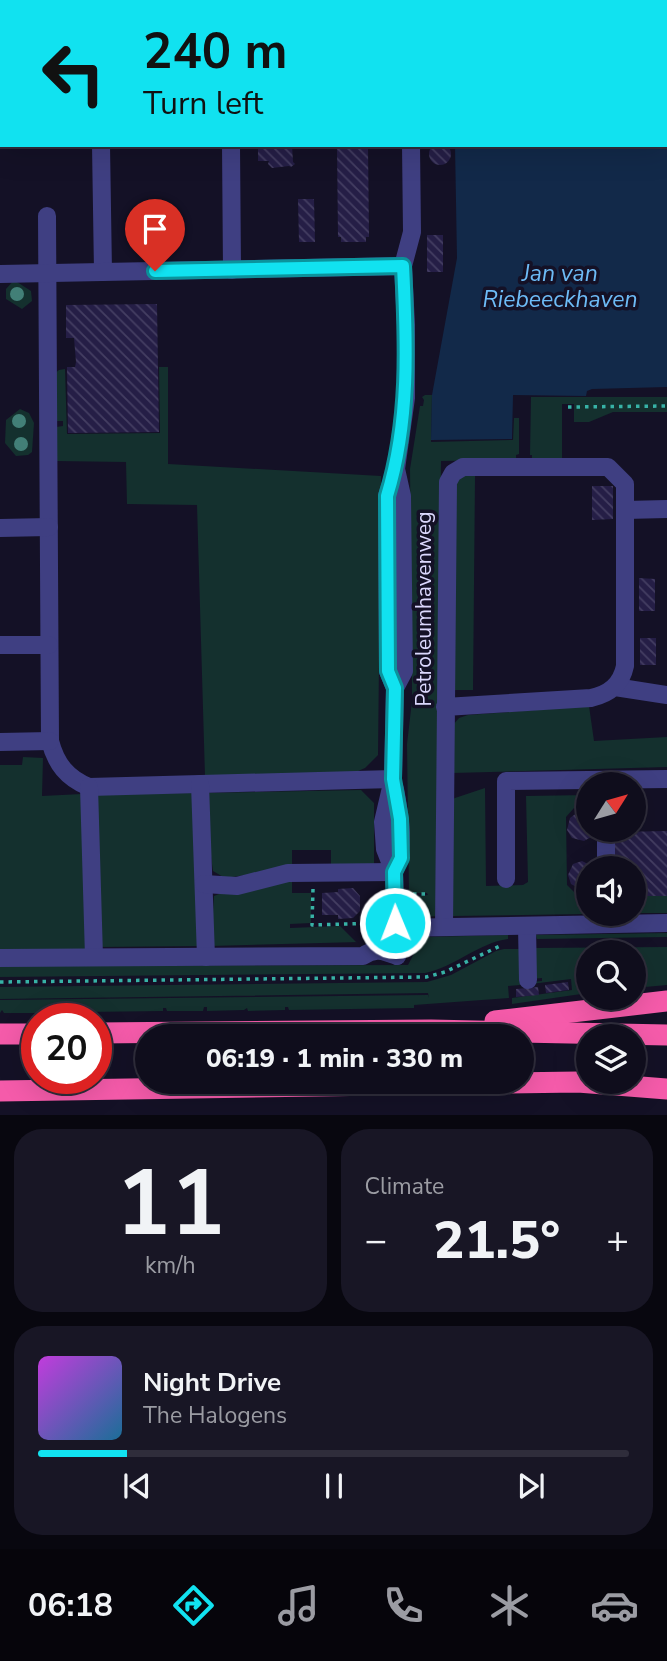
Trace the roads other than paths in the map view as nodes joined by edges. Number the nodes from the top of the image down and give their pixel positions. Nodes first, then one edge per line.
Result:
1 (101, 147) edge
2 (231, 147) edge
3 (411, 147) edge
4 (47, 216) dead end
5 (403, 266) junction
6 (232, 270) junction
7 (103, 272) junction
8 (47, 273) junction
9 (0, 274) edge
10 (667, 509) edge
11 (625, 510) junction
12 (48, 527) junction
13 (0, 528) edge
14 (0, 645) edge
15 (49, 645) junction
16 (615, 687) junction
17 (667, 695) edge
18 (445, 707) junction
19 (50, 741) junction
20 (0, 742) edge
21 (393, 779) junction
22 (667, 779) edge
23 (646, 780) edge
24 (576, 782) edge
25 (200, 784) junction
26 (89, 787) junction
27 (394, 872) junction
28 (506, 879) dead end
29 (204, 884) junction
30 (576, 922) edge
31 (646, 922) edge
32 (667, 923) edge
33 (395, 925) junction
34 (527, 926) junction
35 (444, 927) junction
36 (94, 957) junction
37 (206, 957) junction
38 (0, 958) edge
39 (528, 980) dead end
40 (667, 1001) edge
41 (474, 1024) edge
42 (534, 1032) edge
43 (112, 1033) edge
44 (135, 1033) edge
45 (0, 1034) edge
46 (21, 1034) edge
47 (667, 1035) edge
48 (667, 1080) edge
49 (646, 1081) edge
50 (576, 1082) edge
51 (646, 1087) edge
52 (667, 1089) edge
53 (0, 1091) edge

1 - 7 street
2 - 6 street
3 - 5 street
4 - 8 street
5 - 6 street
5 - 21 street
6 - 7 street
7 - 8 street
8 - 9 street
8 - 12 street
10 - 11 street
11 - 16 street
11 - 18 street, Petroleumhavenweg
12 - 13 street
12 - 15 street
14 - 15 street
15 - 19 street
16 - 17 street
16 - 18 street
18 - 35 street, Petroleumhavenweg
19 - 20 street
19 - 26 street
21 - 25 street
21 - 27 street
22 - 23 street
24 - 28 street
25 - 26 street
25 - 29 street
26 - 36 street
27 - 29 street
27 - 33 street
29 - 37 street
30 - 34 street
31 - 32 street
33 - 35 street
33 - 37 street
34 - 35 street
34 - 39 street
36 - 37 street
36 - 38 street
40 - 41 highway
42 - 47 highway
43 - 44 highway
45 - 46 highway
48 - 49 highway
50 - 53 highway
51 - 52 highway

